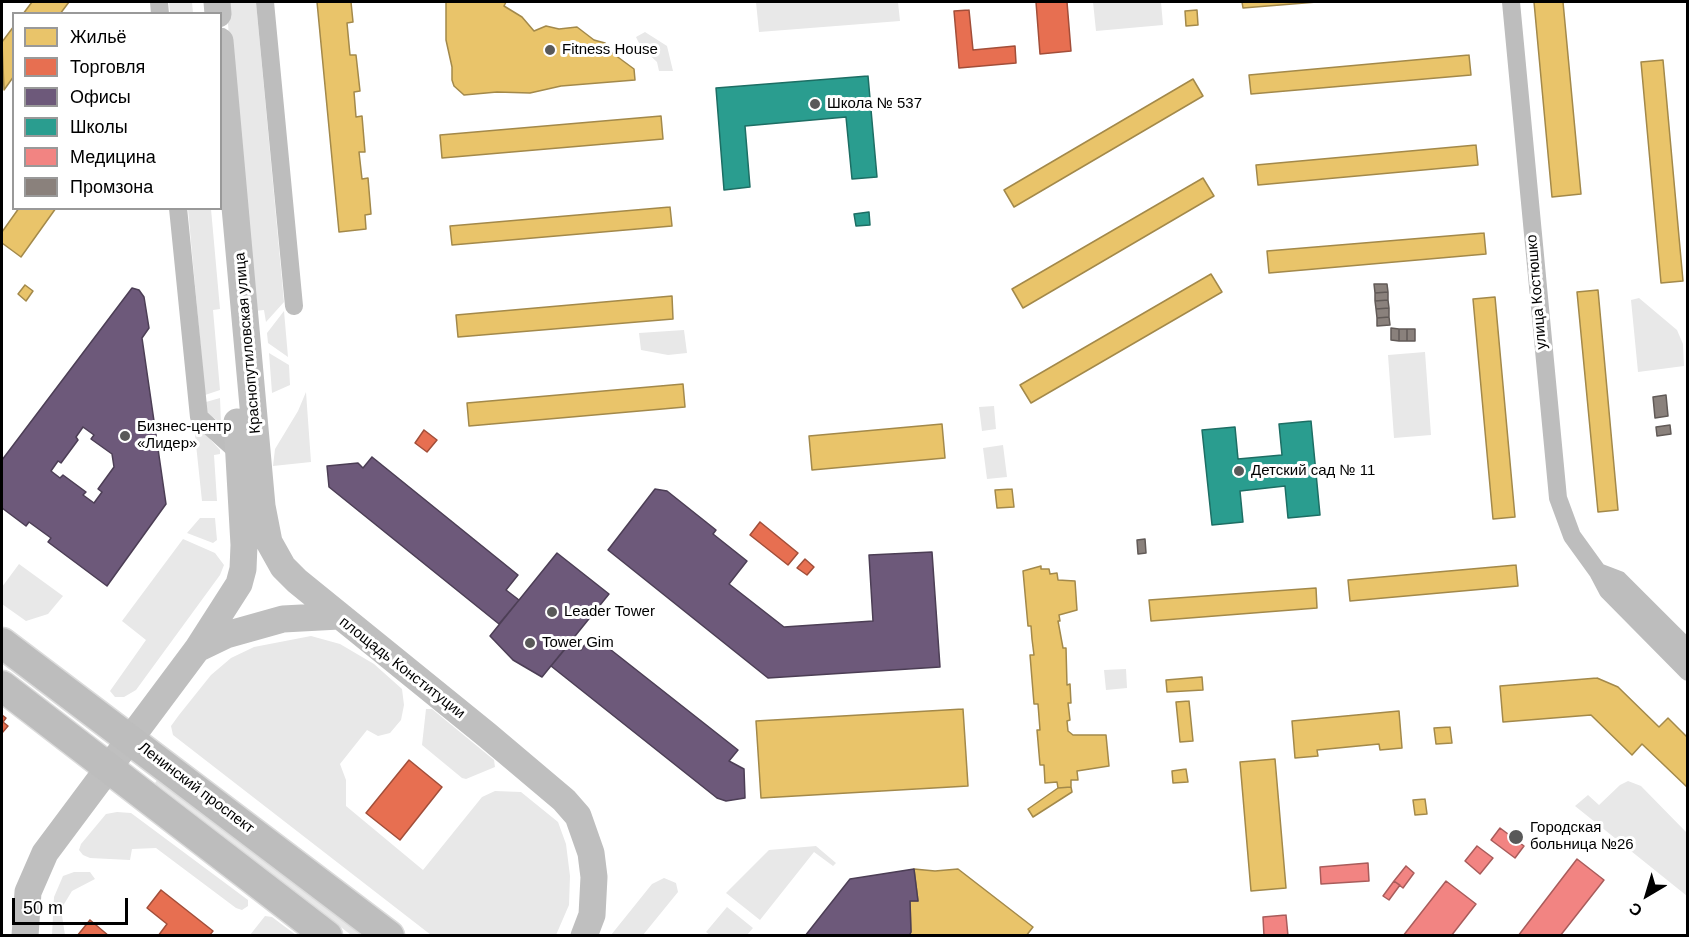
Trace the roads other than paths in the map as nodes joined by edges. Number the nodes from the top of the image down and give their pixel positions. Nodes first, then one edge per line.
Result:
1 (265, 2) edge
2 (1511, 2) edge
3 (222, 63) edge
4 (178, 210) edge
5 (220, 210) edge
6 (294, 306) dead end
7 (239, 453) junction
8 (1598, 572) junction
9 (339, 616) junction
10 (2, 643) edge
11 (198, 648) junction
12 (1688, 649) edge
13 (1688, 672) edge
14 (2, 686) edge
15 (131, 738) junction
16 (108, 768) junction
17 (25, 936) edge
18 (327, 936) edge
19 (389, 936) edge
20 (584, 936) edge

1 - 6 street
2 - 8 street, улица Костюшко
3 - 9 main road, Краснопутиловская улица
4 - 7 street, Краснопутиловская улица
5 - 7 main road, Краснопутиловская улица
7 - 11 main road, Краснопутиловская улица
8 - 12 street, улица Костюшко
8 - 13 street, улица Костюшко
9 - 11 main road, площадь Конституции
9 - 20 main road, площадь Конституции
10 - 15 main road, Ленинский проспект
11 - 15 main road
14 - 16 main road
15 - 16 main road
15 - 19 main road, Ленинский проспект
16 - 17 main road
16 - 18 main road

